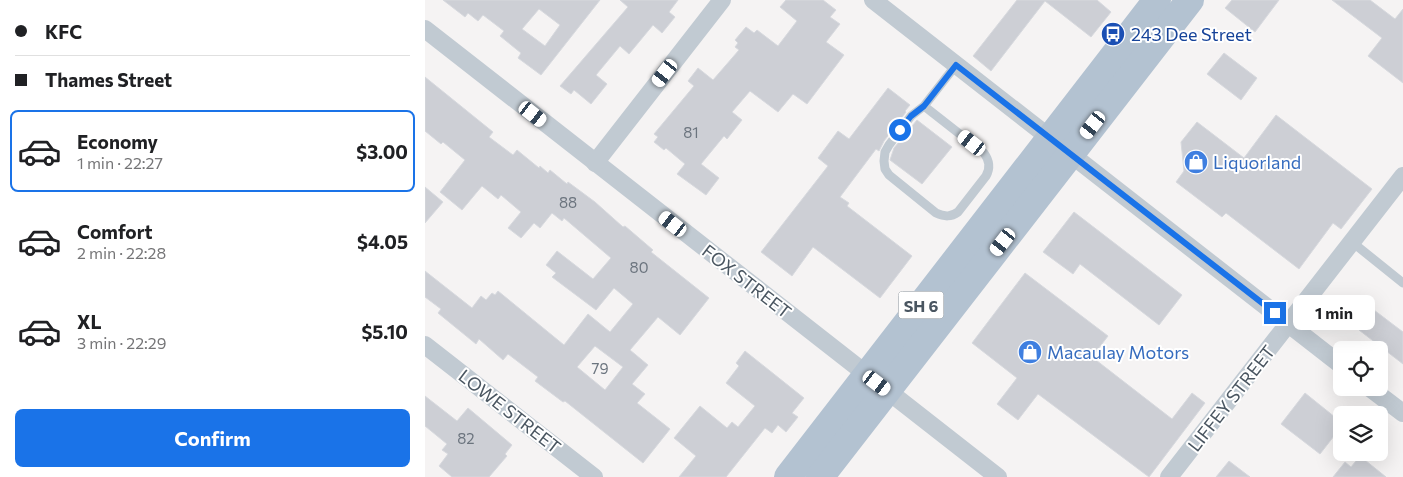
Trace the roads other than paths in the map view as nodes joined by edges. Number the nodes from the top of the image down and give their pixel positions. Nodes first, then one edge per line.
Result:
1 (722, 0) edge
2 (873, 0) edge
3 (1157, 0) edge
4 (1190, 0) edge
5 (425, 29) edge
6 (956, 65) junction
7 (924, 106) junction
8 (1060, 147) junction
9 (595, 163) junction
10 (1403, 176) edge
11 (1352, 242) junction
12 (1403, 282) edge
13 (1289, 324) junction
14 (425, 345) edge
15 (1333, 359) edge
16 (877, 383) junction
17 (1381, 396) edge
18 (1403, 413) edge
19 (594, 477) edge
20 (788, 477) edge
21 (820, 477) edge
22 (998, 477) edge
23 (1169, 477) edge

1 - 9 street
2 - 6 street
3 - 8 main road, SH 6
4 - 8 main road, SH 6
5 - 9 street, FOX STREET
6 - 7 lane
6 - 8 street
7 - 7 lane
8 - 13 street
8 - 16 main road, SH 6
9 - 16 street, FOX STREET
10 - 11 street, LIFFEY STREET
11 - 12 lane
11 - 13 street, LIFFEY STREET
13 - 15 street
13 - 23 street, LIFFEY STREET
14 - 19 street, LOWE STREET
16 - 20 main road, SH 6
16 - 21 main road, SH 6
16 - 22 street, FOX STREET
17 - 18 street

